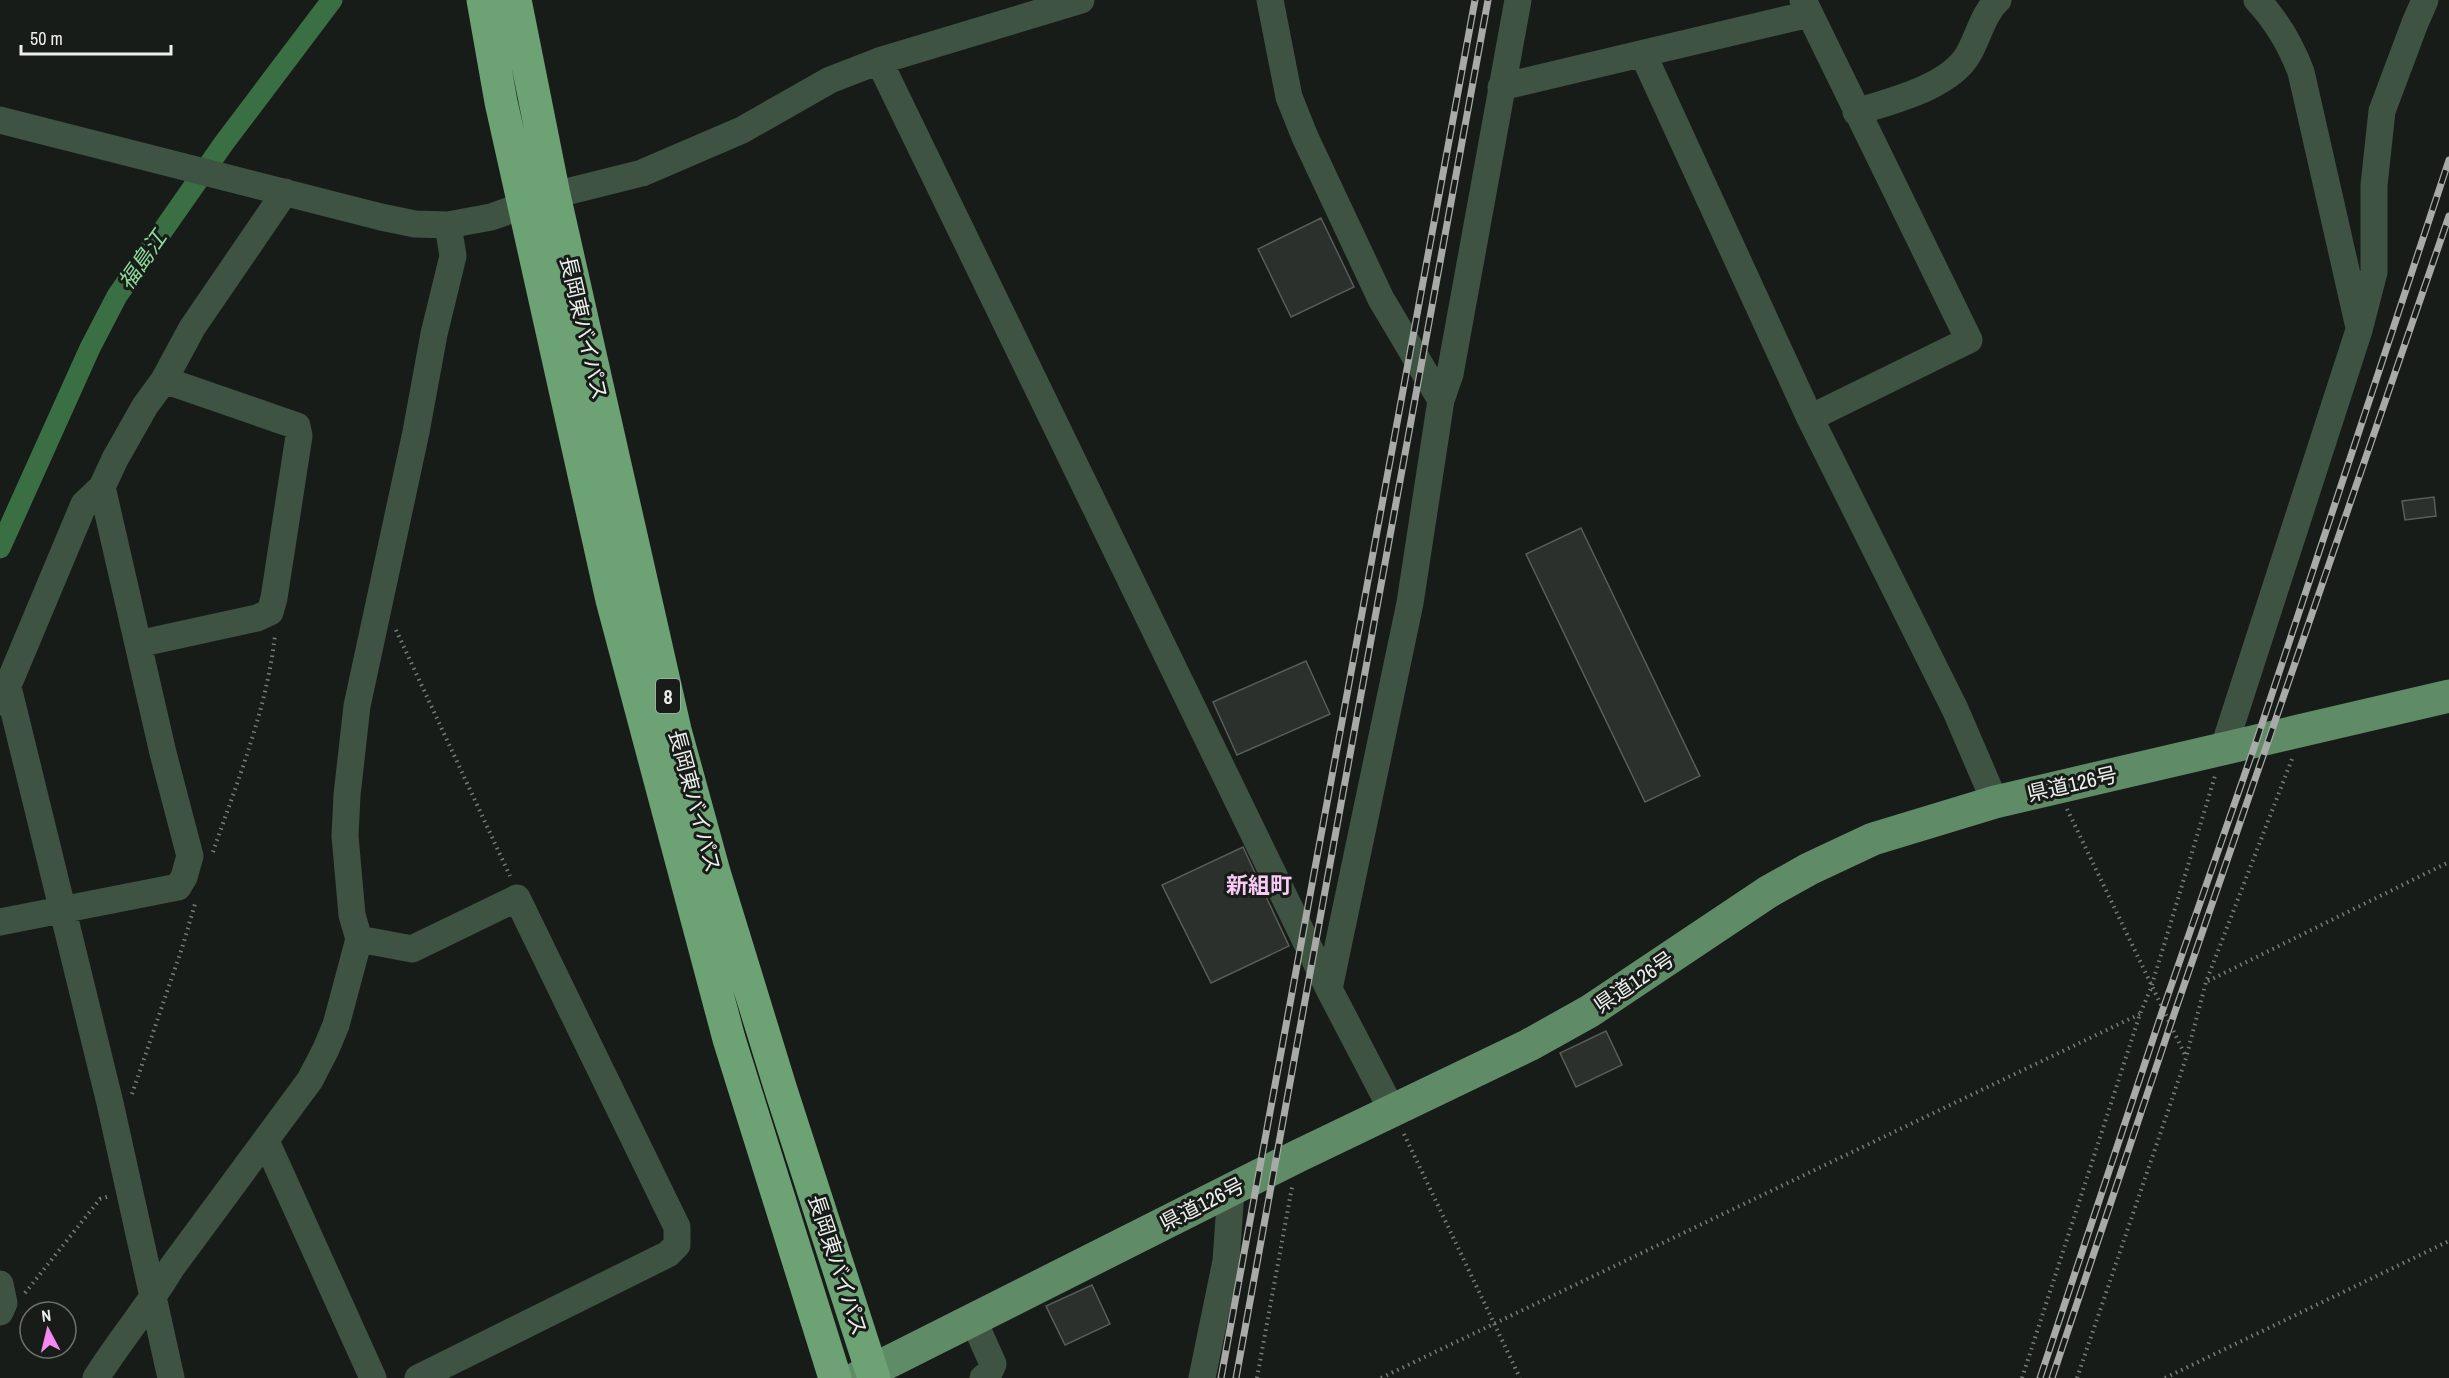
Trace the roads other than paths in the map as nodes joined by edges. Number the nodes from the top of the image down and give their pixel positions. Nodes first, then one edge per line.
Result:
1 (471, 0) edge
2 (483, 0) edge
3 (515, 0) edge
4 (522, 0) edge
5 (1081, 0) edge
6 (1270, 0) edge
7 (1518, 0) edge
8 (1998, 0) edge
9 (2257, 0) edge
10 (2425, 0) edge
11 (1806, 7) edge
12 (1643, 54) junction
13 (879, 61) junction
14 (530, 80) junction
15 (1501, 87) junction
16 (501, 102) junction
17 (1856, 112) junction
18 (0, 120) edge
19 (276, 190) junction
20 (554, 195) junction
21 (524, 207) junction
22 (448, 225) junction
23 (2359, 330) junction
24 (164, 380) junction
25 (1441, 400) junction
26 (1810, 418) junction
27 (102, 487) junction
28 (138, 644) junction
29 (4, 696) edge
30 (2449, 696) edge
31 (2223, 750) junction
32 (1995, 802) junction
33 (61, 909) junction
34 (0, 922) edge
35 (359, 939) junction
36 (1329, 989) junction
37 (1393, 1112) junction
38 (266, 1141) junction
39 (1231, 1190) junction
40 (153, 1299) junction
41 (973, 1319) junction
42 (868, 1376) edge
43 (96, 1378) edge
44 (171, 1378) edge
45 (374, 1378) edge
46 (418, 1378) edge
47 (835, 1378) edge
48 (983, 1378) edge
49 (1202, 1378) edge

1 - 16 highway
2 - 16 highway, 長岡東バイパス / 8
3 - 14 highway, 長岡東バイパス / 8
4 - 14 highway
5 - 13 street
6 - 25 street
7 - 15 street
8 - 17 street
9 - 23 street
10 - 23 street
11 - 12 street
11 - 17 street
12 - 15 street
12 - 26 street
13 - 20 street
13 - 36 street
14 - 20 highway, 長岡東バイパス / 8
15 - 25 street
16 - 21 highway, 長岡東バイパス / 8
17 - 26 street
18 - 19 street
19 - 22 street
19 - 24 street
20 - 21 street
20 - 42 highway, 長岡東バイパス / 8
21 - 22 street
21 - 47 highway, 長岡東バイパス / 8
22 - 35 street
23 - 31 street
24 - 27 street
24 - 28 street
25 - 36 street
26 - 32 street
27 - 28 street
27 - 29 street
28 - 33 street
29 - 33 street
30 - 31 main road, 県道126号
31 - 32 main road, 県道126号
32 - 37 main road, 県道126号
33 - 34 street
33 - 40 street
35 - 38 street
35 - 46 street
36 - 37 street
37 - 39 main road, 県道126号
38 - 40 street
38 - 45 street
39 - 41 main road, 県道126号
39 - 49 street
40 - 43 street
40 - 44 street
41 - 42 main road, 県道126号
41 - 48 street

